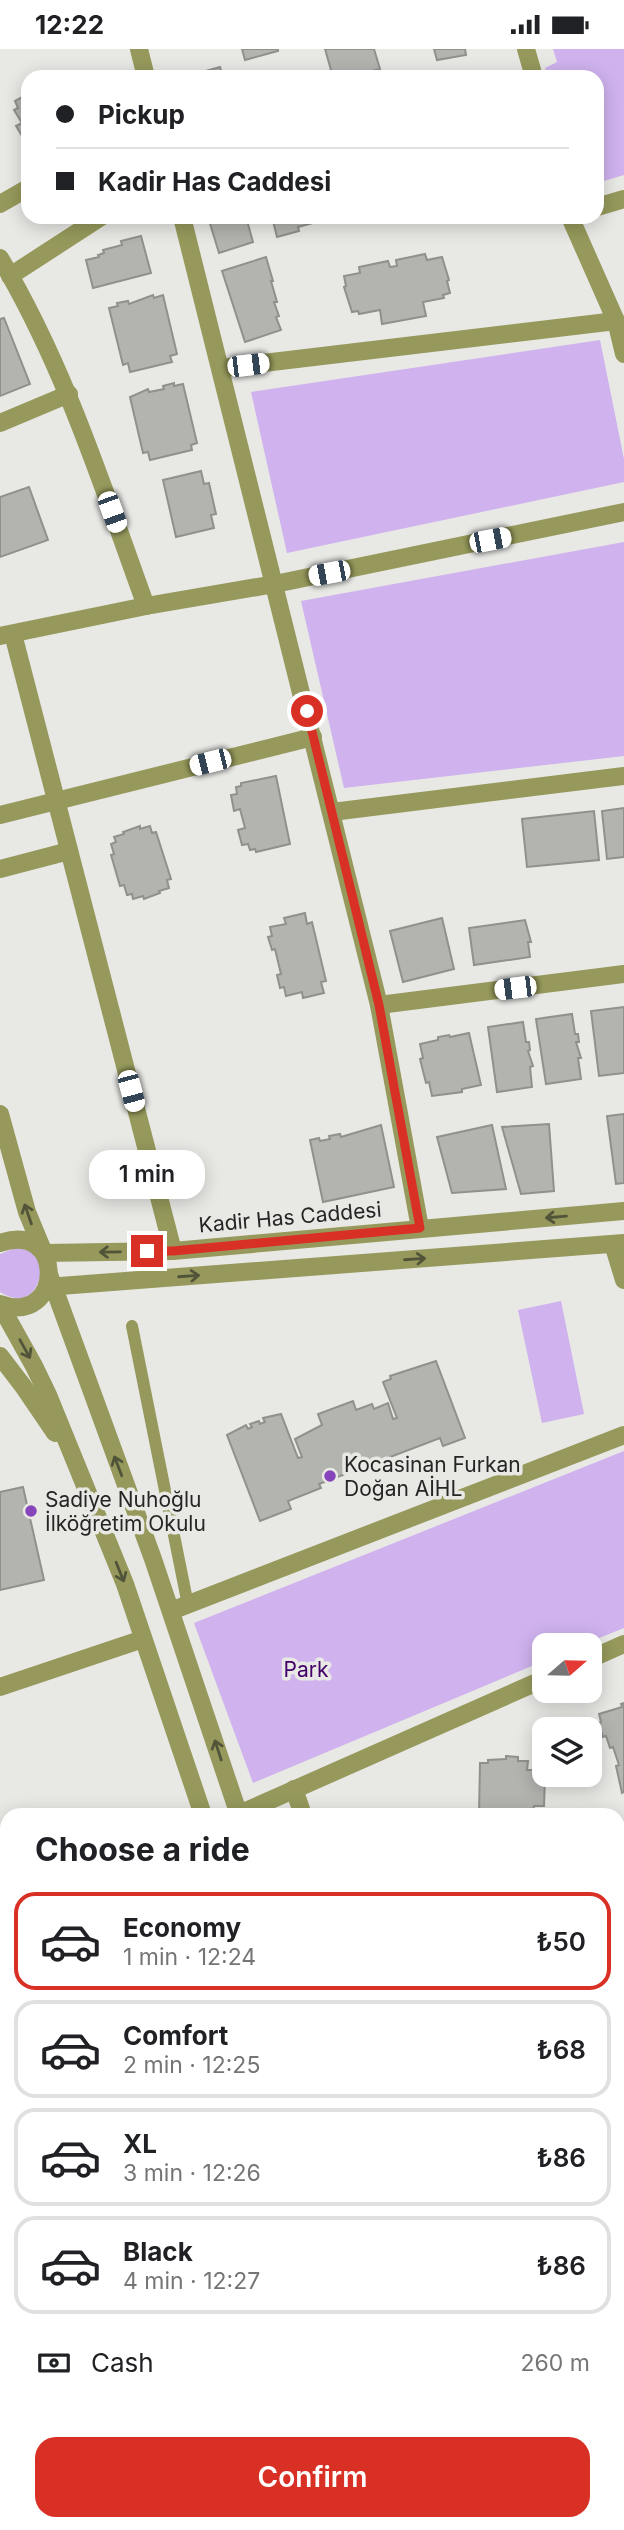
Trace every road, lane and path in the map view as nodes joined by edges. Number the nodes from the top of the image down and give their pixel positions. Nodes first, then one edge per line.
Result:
1 (138, 49) edge
2 (526, 49) edge
3 (144, 70) edge
4 (531, 70) edge
5 (21, 192) edge
6 (624, 198) edge
7 (0, 204) edge
8 (604, 205) edge
9 (90, 224) edge
10 (184, 224) edge
11 (573, 224) edge
12 (0, 258) edge
13 (10, 276) junction
14 (615, 321) junction
15 (624, 354) edge
16 (222, 368) junction
17 (69, 394) junction
18 (0, 423) edge
19 (624, 512) edge
20 (275, 583) junction
21 (146, 606) junction
22 (6, 635) edge
23 (313, 737) junction
24 (624, 776) edge
25 (56, 801) junction
26 (332, 812) junction
27 (0, 815) edge
28 (69, 852) junction
29 (0, 869) edge
30 (624, 974) edge
31 (379, 1005) junction
32 (0, 1114) edge
33 (624, 1211) edge
34 (420, 1228) junction
35 (0, 1243) edge
36 (619, 1243) edge
37 (173, 1251) junction
38 (44, 1253) junction
39 (624, 1280) edge
40 (50, 1283) junction
41 (0, 1304) edge
42 (132, 1326) dead end
43 (0, 1356) edge
44 (624, 1434) edge
45 (78, 1470) junction
46 (188, 1605) junction
47 (171, 1611) junction
48 (144, 1640) junction
49 (624, 1644) edge
50 (602, 1654) edge
51 (532, 1684) edge
52 (0, 1687) edge
53 (294, 1789) junction
54 (201, 1808) edge
55 (237, 1808) edge
56 (252, 1808) edge
57 (301, 1808) edge

1 - 3 street
2 - 4 street
5 - 7 street
6 - 8 street
9 - 13 street
10 - 16 street
11 - 14 street
12 - 13 street
13 - 17 street
14 - 15 street
14 - 16 street
16 - 20 street
17 - 18 street
17 - 21 street
19 - 20 street
20 - 21 street
20 - 23 street
21 - 22 street
22 - 25 street
23 - 25 street
23 - 26 street
24 - 26 street
25 - 27 street
25 - 28 street
26 - 31 street
28 - 29 street
28 - 37 street
30 - 31 street
31 - 34 street
38 -> 32 street
33 -> 34 street, Kadir Has Caddesi
34 - 37 street, Kadir Has Caddesi
35 - 38 street
36 - 39 street
40 -> 36 street
37 -> 38 street, Kadir Has Caddesi
38 - 40 street
40 - 41 street
47 -> 40 street
41 -> 45 street
42 - 46 lane
43 - 45 street
44 - 46 street
45 -> 48 street
46 - 47 street
55 -> 47 street
48 - 52 street
48 - 54 street
49 - 50 street
51 - 53 street
53 - 56 street
53 - 57 street

